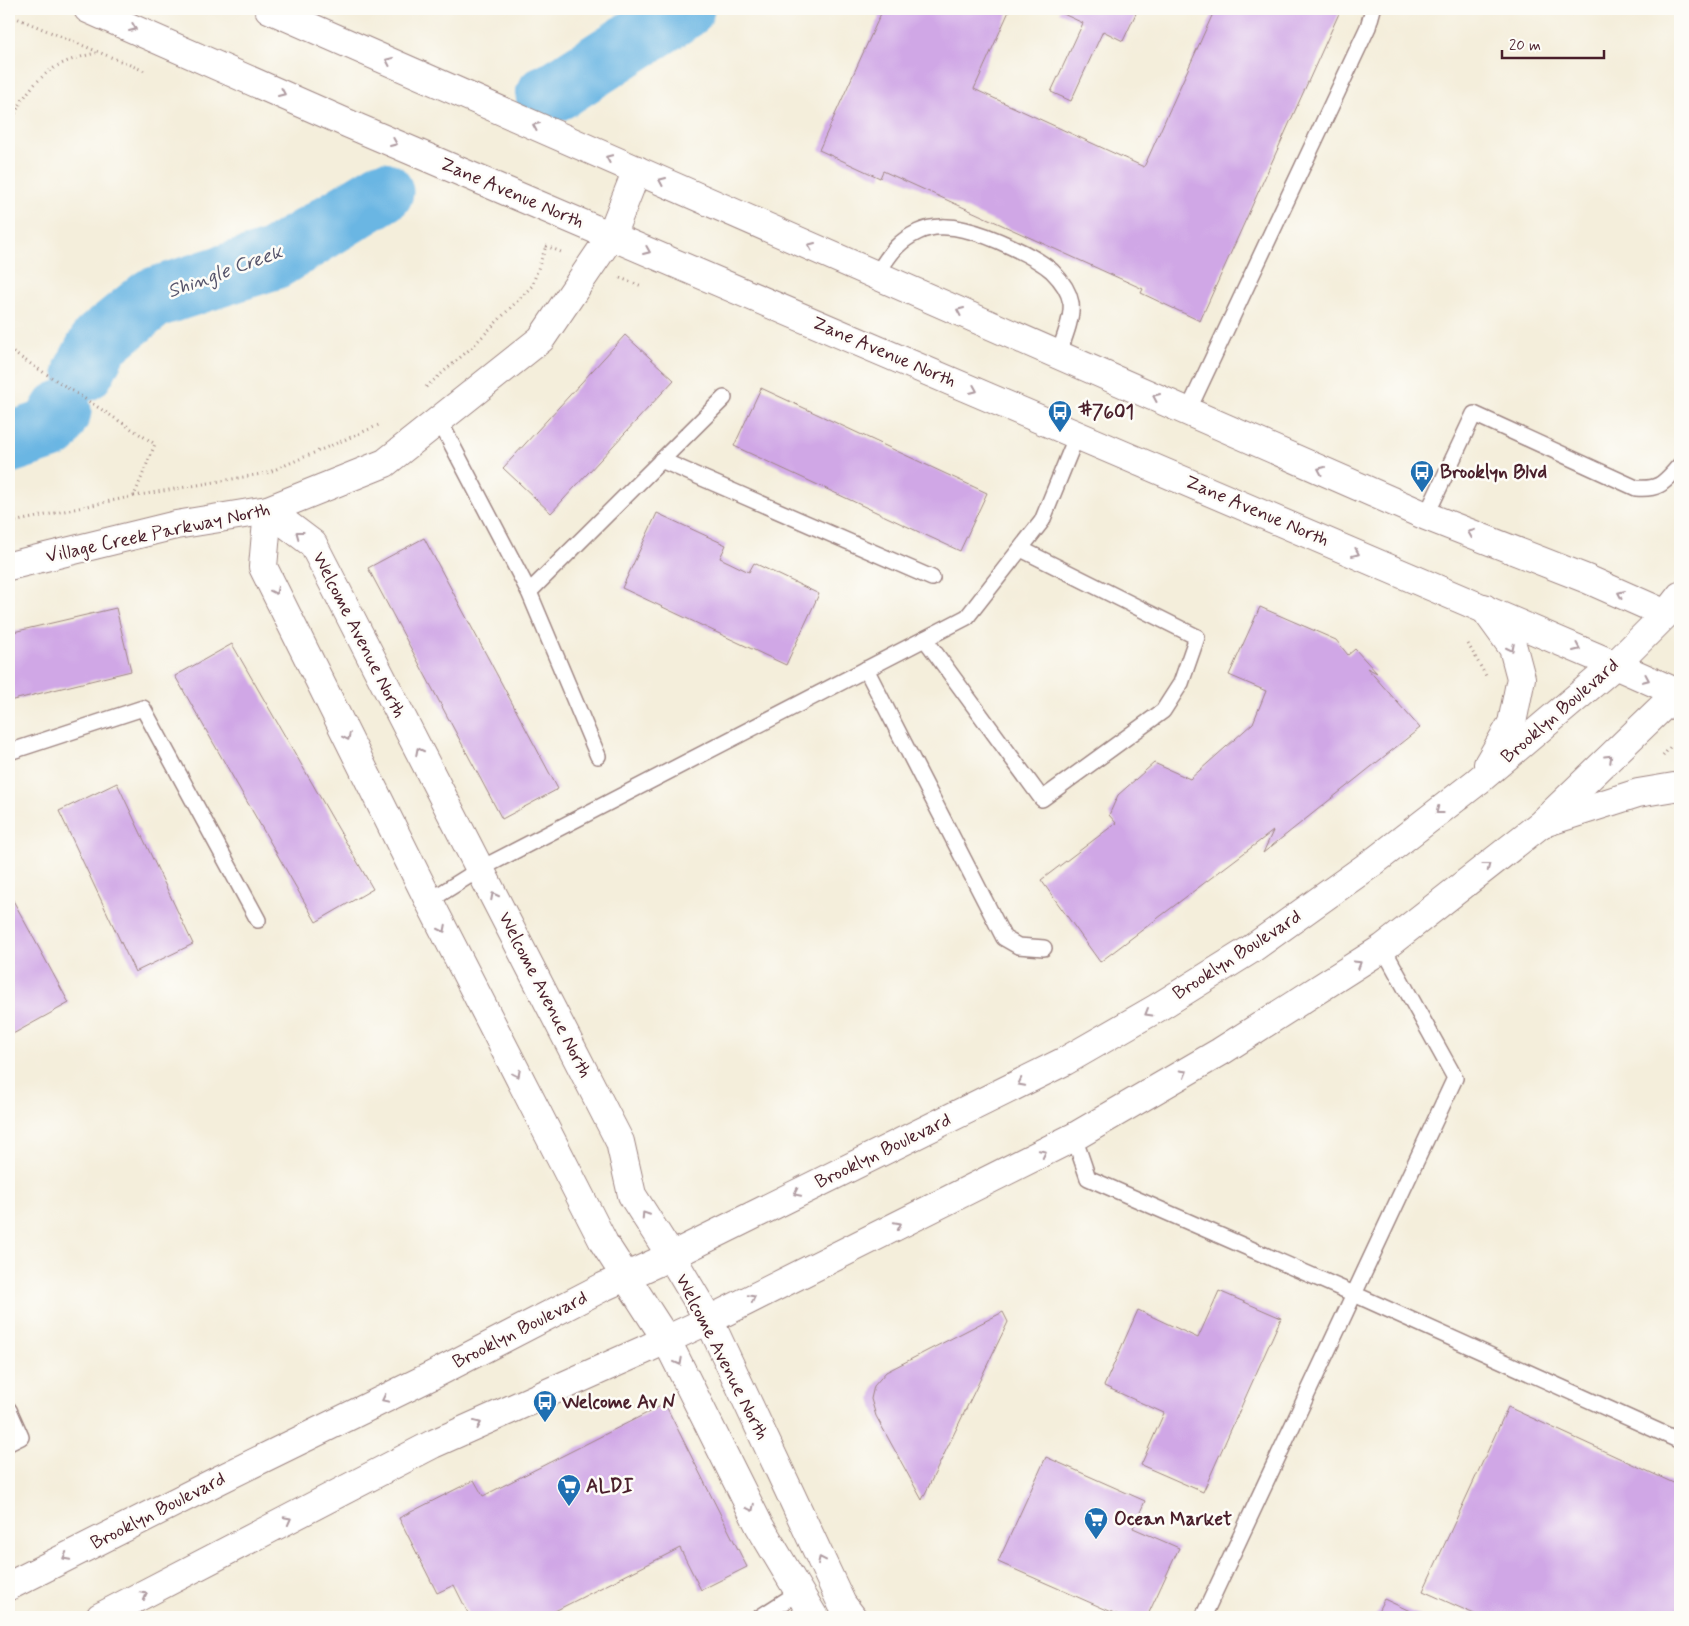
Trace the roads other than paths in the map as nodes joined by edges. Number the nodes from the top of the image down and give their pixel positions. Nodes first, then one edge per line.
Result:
1 (88, 9) edge
2 (269, 9) edge
3 (1373, 9) edge
4 (637, 170) junction
5 (611, 236) junction
6 (876, 275) junction
7 (1058, 355) junction
8 (724, 398) dead end
9 (1188, 411) junction
10 (439, 420) junction
11 (1077, 435) junction
12 (661, 460) junction
13 (1680, 465) edge
14 (268, 510) junction
15 (1426, 516) junction
16 (1021, 549) junction
17 (9, 566) edge
18 (932, 578) dead end
19 (529, 592) junction
20 (1484, 608) junction
21 (1675, 610) edge
22 (926, 639) junction
23 (1615, 665) junction
24 (866, 669) junction
25 (1679, 692) edge
26 (9, 752) edge
27 (598, 756) dead end
28 (1478, 781) junction
29 (1680, 786) edge
30 (1541, 824) junction
31 (480, 869) junction
32 (429, 901) junction
33 (258, 920) dead end
34 (1044, 948) dead end
35 (1383, 948) junction
36 (1074, 1137) junction
37 (671, 1256) junction
38 (626, 1276) junction
39 (1354, 1294) junction
40 (708, 1320) junction
41 (666, 1339) junction
42 (9, 1410) edge
43 (1680, 1441) edge
44 (9, 1443) edge
45 (9, 1586) edge
46 (799, 1592) junction
47 (100, 1617) edge
48 (760, 1617) edge
49 (814, 1617) edge
50 (852, 1617) edge
51 (1203, 1617) edge

1 -> 5 street, Zane Avenue North
4 -> 2 street
3 - 9 lane
4 - 5 street, Village Creek Parkway North
6 -> 4 street
5 - 10 street, Village Creek Parkway North
5 -> 11 street, Zane Avenue North
7 -> 6 street
6 - 7 lane
9 -> 7 street
8 - 12 lane
15 -> 9 street
10 - 14 street, Village Creek Parkway North
10 - 19 lane
11 - 16 lane
11 -> 20 street, Zane Avenue North
12 - 18 lane
12 - 19 lane
13 - 15 lane
14 - 17 street, Village Creek Parkway North
31 -> 14 street, Welcome Avenue North
14 -> 32 street
21 -> 15 street
16 - 22 lane
16 - 22 lane
19 - 27 lane
20 -> 23 street, Zane Avenue North
20 -> 28 street
21 - 23 street, Brooklyn Boulevard
22 - 24 lane
23 -> 25 street, Zane Avenue North
23 - 28 street, Brooklyn Boulevard
24 - 31 lane
24 - 34 lane
30 -> 25 street
26 - 33 lane
28 -> 37 street, Brooklyn Boulevard
29 - 30 street
35 -> 30 street
31 - 32 lane
37 -> 31 street, Welcome Avenue North
32 -> 38 street
36 -> 35 street
35 - 39 lane
36 - 39 lane
40 -> 36 street
37 - 38 street, Brooklyn Boulevard
37 - 40 street, Welcome Avenue North
38 - 41 street
38 -> 45 street, Brooklyn Boulevard
39 - 43 lane
39 - 51 lane
40 - 41 street
50 -> 40 street, Welcome Avenue North
41 -> 46 street
47 -> 41 street
42 - 44 lane
46 - 48 lane
46 - 49 street

